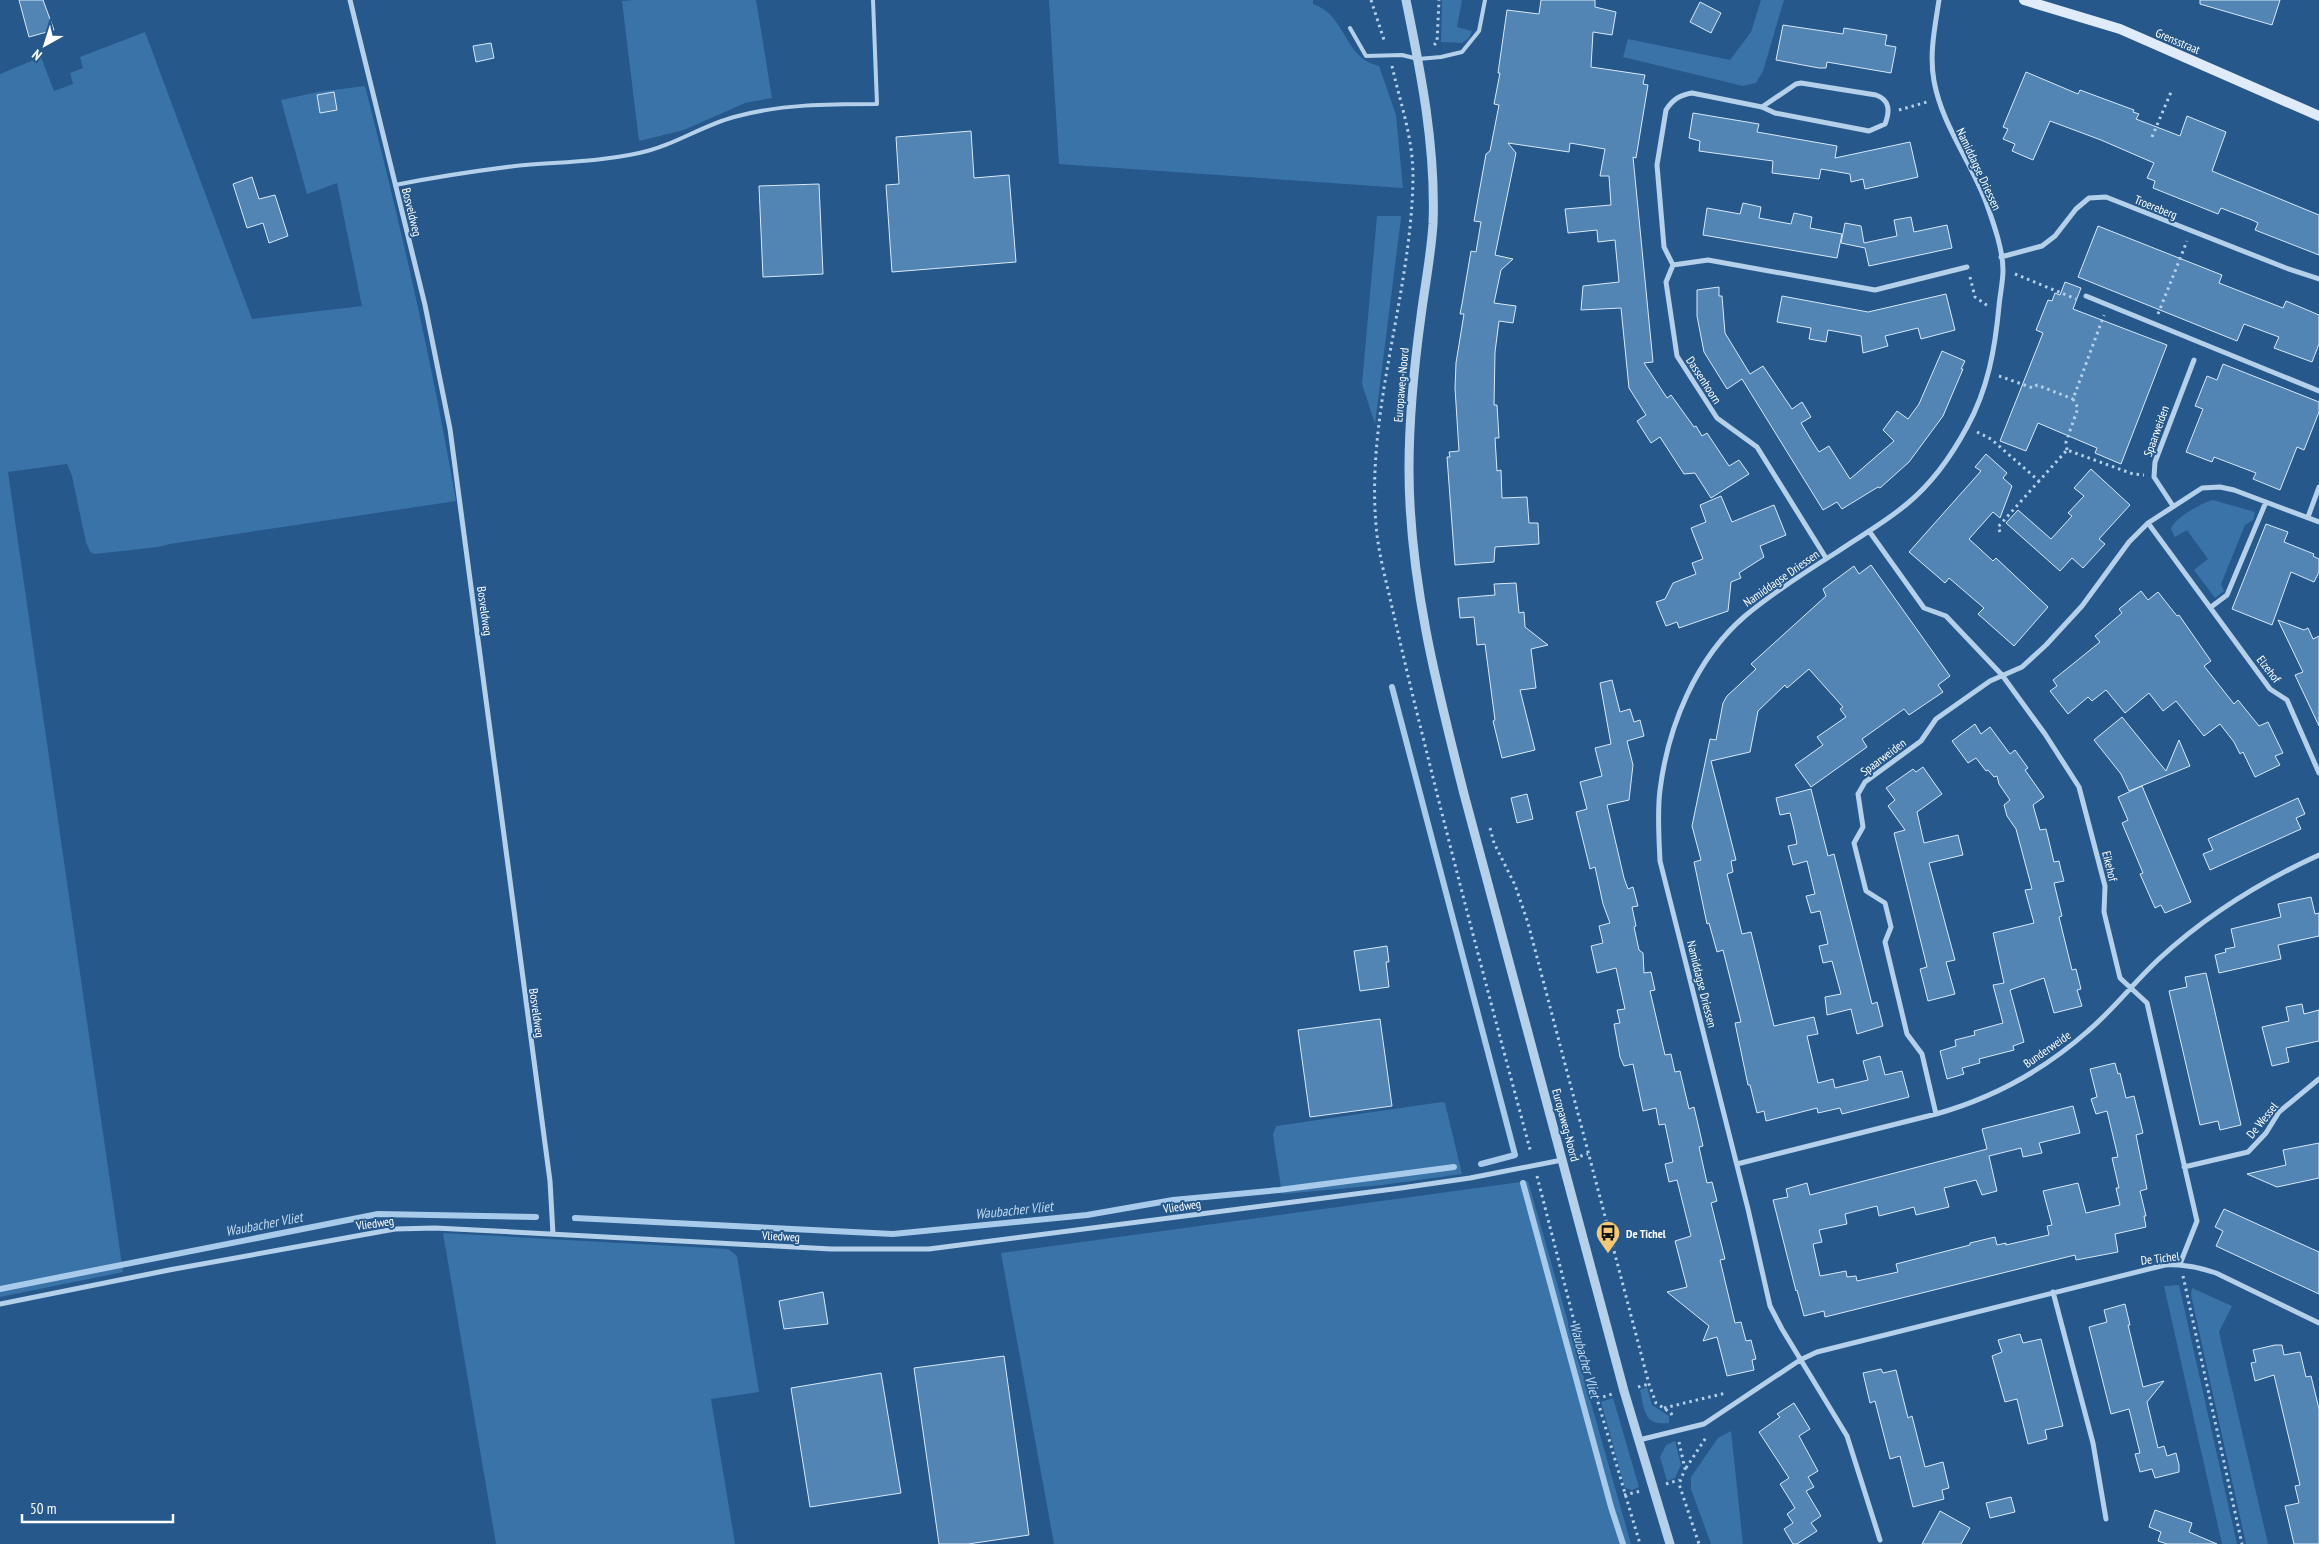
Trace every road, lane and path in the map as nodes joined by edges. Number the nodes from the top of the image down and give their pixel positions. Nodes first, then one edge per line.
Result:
1 (350, 0) edge
2 (874, 0) edge
3 (1406, 0) edge
4 (1439, 0) edge
5 (1485, 0) edge
6 (1939, 0) edge
7 (2024, 0) edge
8 (1350, 28) dead end
9 (1418, 59) junction
10 (2171, 92) dead end
11 (1938, 99) junction
12 (1762, 107) junction
13 (1889, 113) junction
14 (2319, 116) edge
15 (2152, 138) dead end
16 (395, 185) junction
17 (2192, 231) junction
18 (2001, 256) junction
19 (1673, 264) junction
20 (1967, 267) joint
21 (2003, 269) junction
22 (2319, 279) edge
23 (2086, 296) joint
24 (2108, 305) junction
25 (1998, 313) junction
26 (2154, 323) junction
27 (2194, 360) dead end
28 (1989, 373) junction
29 (2319, 390) edge
30 (2073, 399) junction
31 (1966, 428) junction
32 (2067, 450) junction
33 (2154, 477) junction
34 (2039, 481) junction
35 (2319, 487) edge
36 (2266, 502) junction
37 (2173, 506) junction
38 (2308, 517) junction
39 (2319, 522) edge
40 (2148, 523) junction
41 (1869, 531) junction
42 (2000, 532) dead end
43 (1826, 558) junction
44 (2211, 607) junction
45 (2002, 675) junction
46 (2319, 773) edge
47 (1489, 826) dead end
48 (2319, 855) edge
49 (2130, 988) junction
50 (2319, 1079) edge
51 (1936, 1114) junction
52 (1562, 1160) junction
53 (1737, 1164) junction
54 (1534, 1166) junction
55 (2184, 1167) junction
56 (553, 1234) junction
57 (2180, 1264) junction
58 (2052, 1292) junction
59 (0, 1304) edge
60 (2319, 1323) edge
61 (1800, 1360) junction
62 (1754, 1392) junction
63 (1664, 1408) junction
64 (1722, 1414) junction
65 (1676, 1431) junction
66 (1639, 1440) junction
67 (1685, 1469) junction
68 (2106, 1519) dead end
69 (1880, 1540) dead end
70 (1640, 1544) edge
71 (1670, 1544) edge
72 (1699, 1544) edge
73 (2242, 1544) edge

1 - 16 street, Bosveldweg
2 - 16 lane
3 - 9 street, Europaweg-Noord
4 - 9 path
5 - 9 lane
6 - 11 street, Namiddagse Driessen
7 - 14 main road, Grensstraat
8 - 9 lane
9 - 52 street, Europaweg-Noord
10 - 15 path
11 - 13 path
11 - 18 street, Namiddagse Driessen
12 - 13 street
12 - 13 street
12 - 19 street
16 - 56 street, Bosveldweg
17 - 18 street, Troereberg
17 - 22 street, Troereberg
17 - 26 path
18 - 21 street, Namiddagse Driessen
19 - 20 street
19 - 43 street, Dassenhoorn
20 - 25 path
21 - 23 path
21 - 25 street, Namiddagse Driessen
23 - 24 street
24 - 26 street
24 - 30 path
25 - 28 street, Namiddagse Driessen
26 - 29 street
27 - 33 street, Spaarweiden
28 - 30 path
28 - 31 street, Namiddagse Driessen
30 - 32 path
31 - 34 path
31 - 41 street, Namiddagse Driessen
32 - 33 path
32 - 34 path
33 - 37 street
34 - 42 path
35 - 38 street
36 - 37 street, Spaarweiden
36 - 38 street, Spaarweiden
36 - 44 street
37 - 40 street, Spaarweiden
38 - 39 street, Spaarweiden
40 - 44 street, Elzehof
40 - 45 street, Spaarweiden
41 - 43 street, Namiddagse Driessen
41 - 45 street, Eikehof
43 - 53 street, Namiddagse Driessen
44 - 46 street, Elzehof
45 - 49 street, Eikehof
45 - 51 street, Spaarweiden
47 - 63 path, Europaweg-Noord
48 - 49 street, Bunderweide
49 - 51 street, Bunderweide
49 - 55 street, Eikehof
50 - 55 street, De Wessel
51 - 53 street, Bunderweide
52 - 54 street, Vliedweg
52 - 66 street, Europaweg-Noord
53 - 61 street, Namiddagse Driessen
54 - 56 street, Vliedweg
54 - 70 path
55 - 57 street, Eikehof
56 - 59 street, Vliedweg
57 - 58 street, De Tichel
57 - 60 street, De Tichel
57 - 73 path
58 - 61 street, De Tichel
58 - 68 street
61 - 62 street, De Tichel
61 - 69 street
62 - 63 path
62 - 64 street, De Tichel
63 - 65 path, Europaweg-Noord
64 - 65 street, De Tichel
64 - 67 path
65 - 66 street, De Tichel
65 - 67 path, Europaweg-Noord
66 - 71 street, Europaweg-Noord
67 - 72 path

